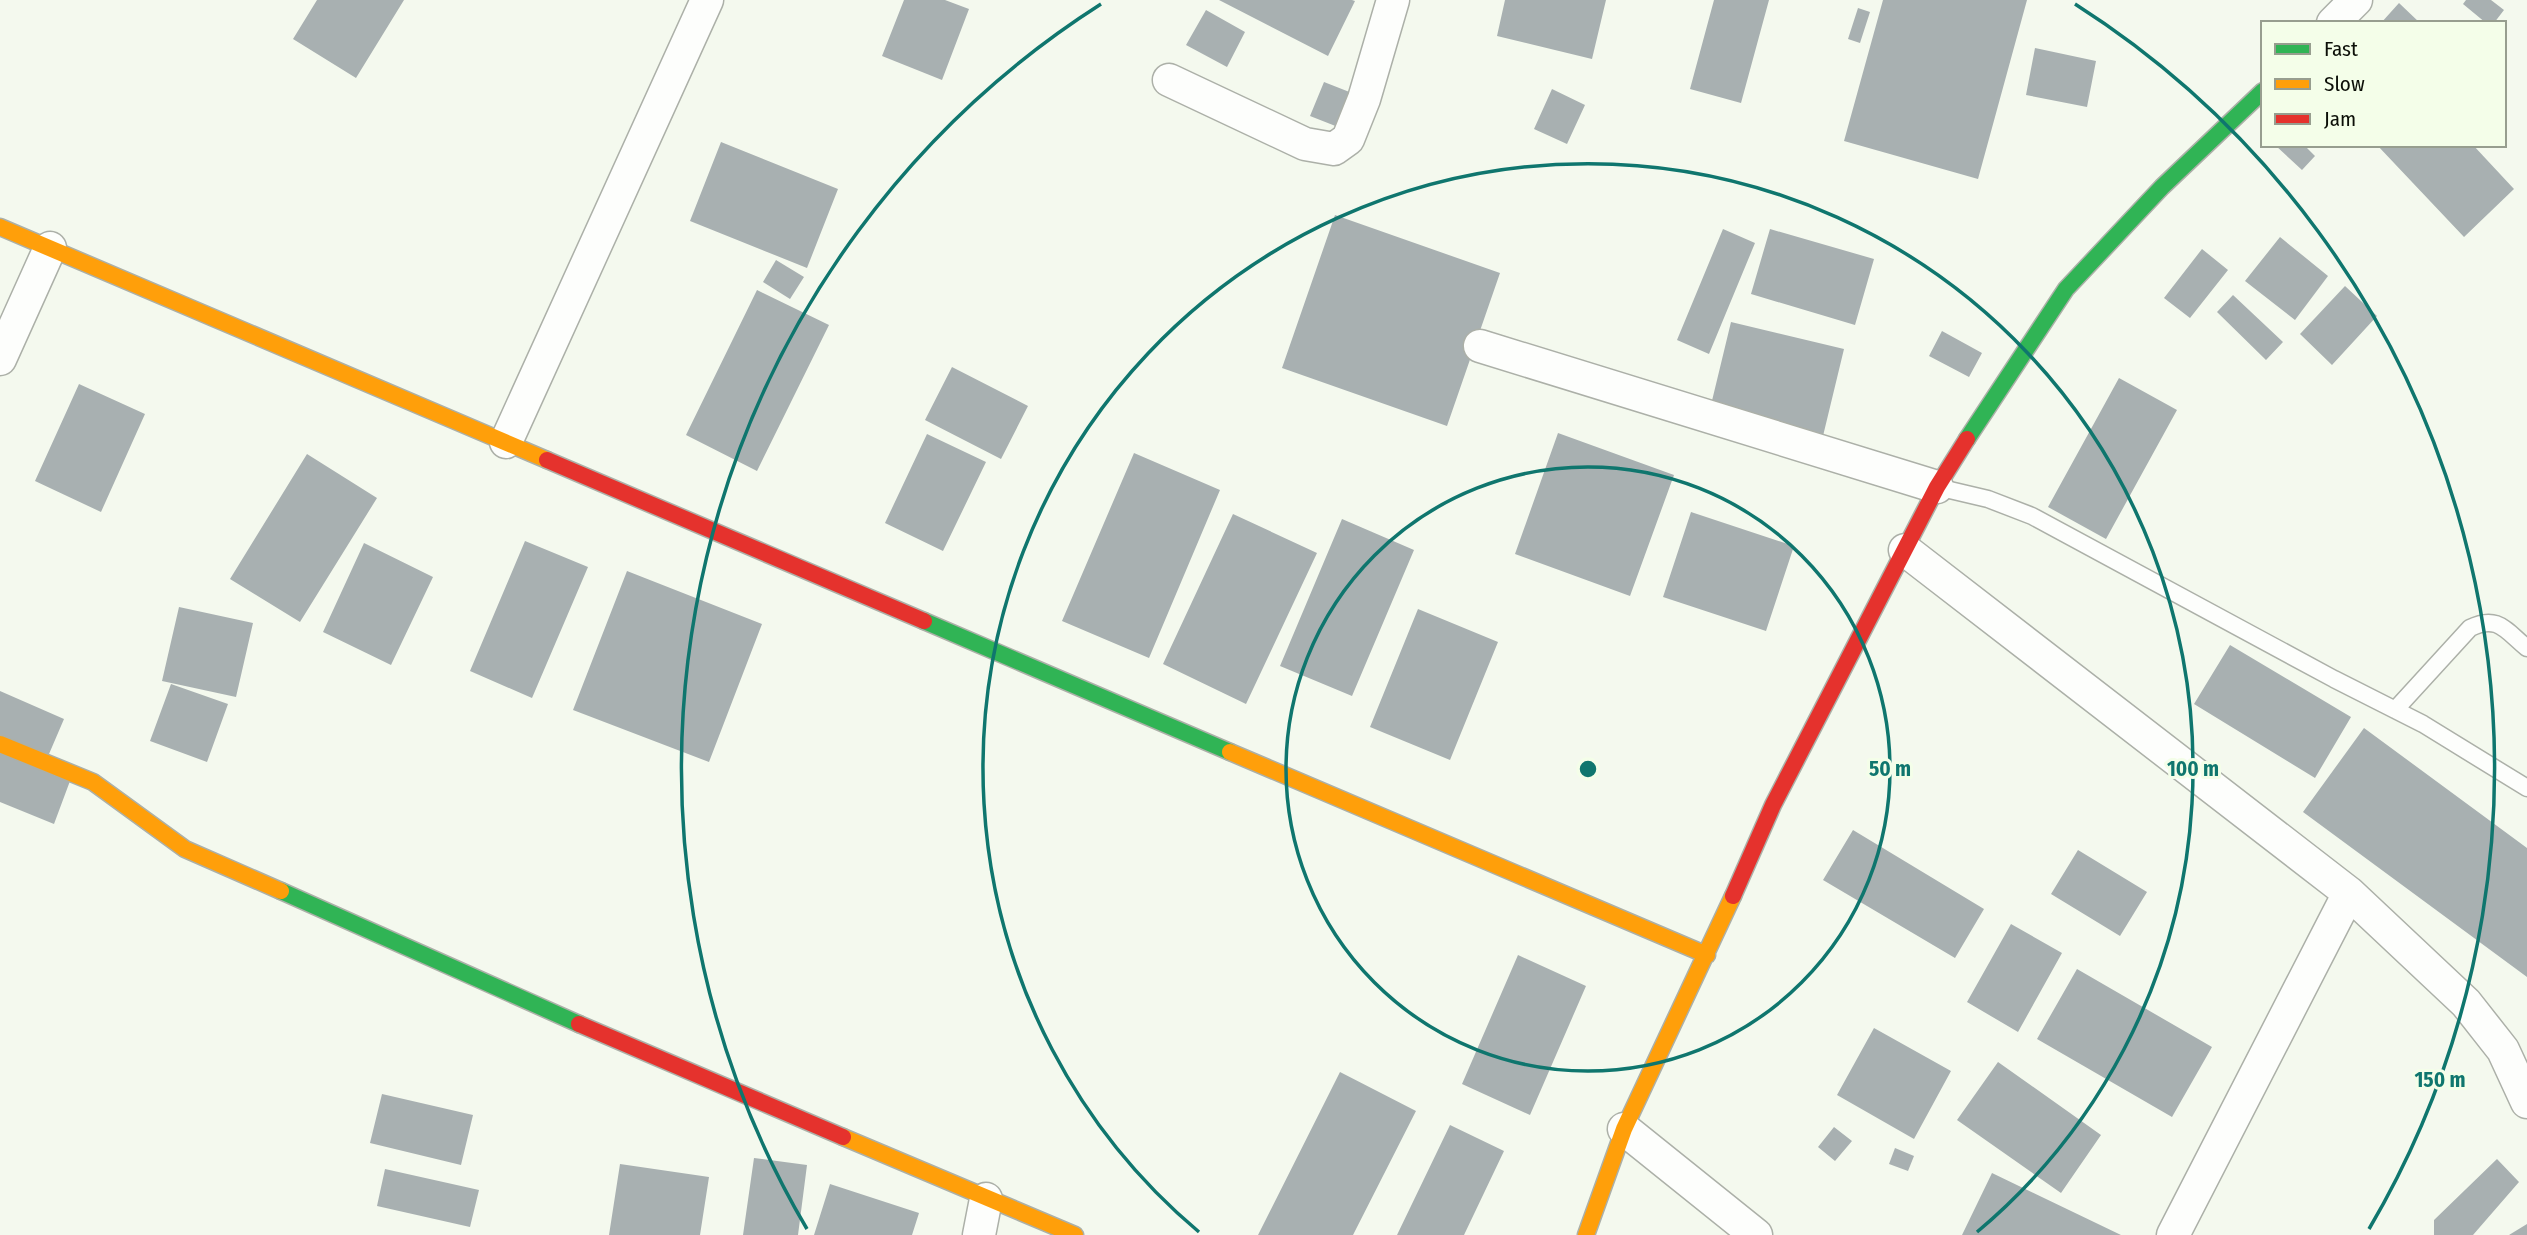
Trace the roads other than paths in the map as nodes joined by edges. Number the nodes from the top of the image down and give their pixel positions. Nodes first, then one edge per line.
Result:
1 (707, 0) edge
2 (1394, 0) edge
3 (2356, 0) edge
4 (2335, 21) edge
5 (1169, 80) dead end
6 (2261, 93) edge
7 (0, 227) edge
8 (50, 248) junction
9 (1480, 346) dead end
10 (0, 359) edge
11 (506, 442) junction
12 (1937, 487) junction
13 (1905, 550) junction
14 (2527, 648) edge
15 (2395, 709) junction
16 (0, 744) edge
17 (2527, 788) edge
18 (2349, 893) junction
19 (1707, 955) junction
20 (2527, 1102) edge
21 (1624, 1129) junction
22 (986, 1199) junction
23 (979, 1235) edge
24 (1075, 1235) edge
25 (1586, 1235) edge
26 (1756, 1235) edge
27 (2173, 1235) edge

1 - 11 street
2 - 5 street
3 - 4 street
6 - 12 street
7 - 8 street
8 - 10 street
8 - 11 street
9 - 12 street
11 - 19 street
12 - 13 street
12 - 15 lane
13 - 18 street
13 - 19 street
14 - 15 lane
15 - 17 lane
16 - 22 street
18 - 20 street
18 - 27 street
19 - 21 street
21 - 25 street
21 - 26 street
22 - 23 street
22 - 24 street

